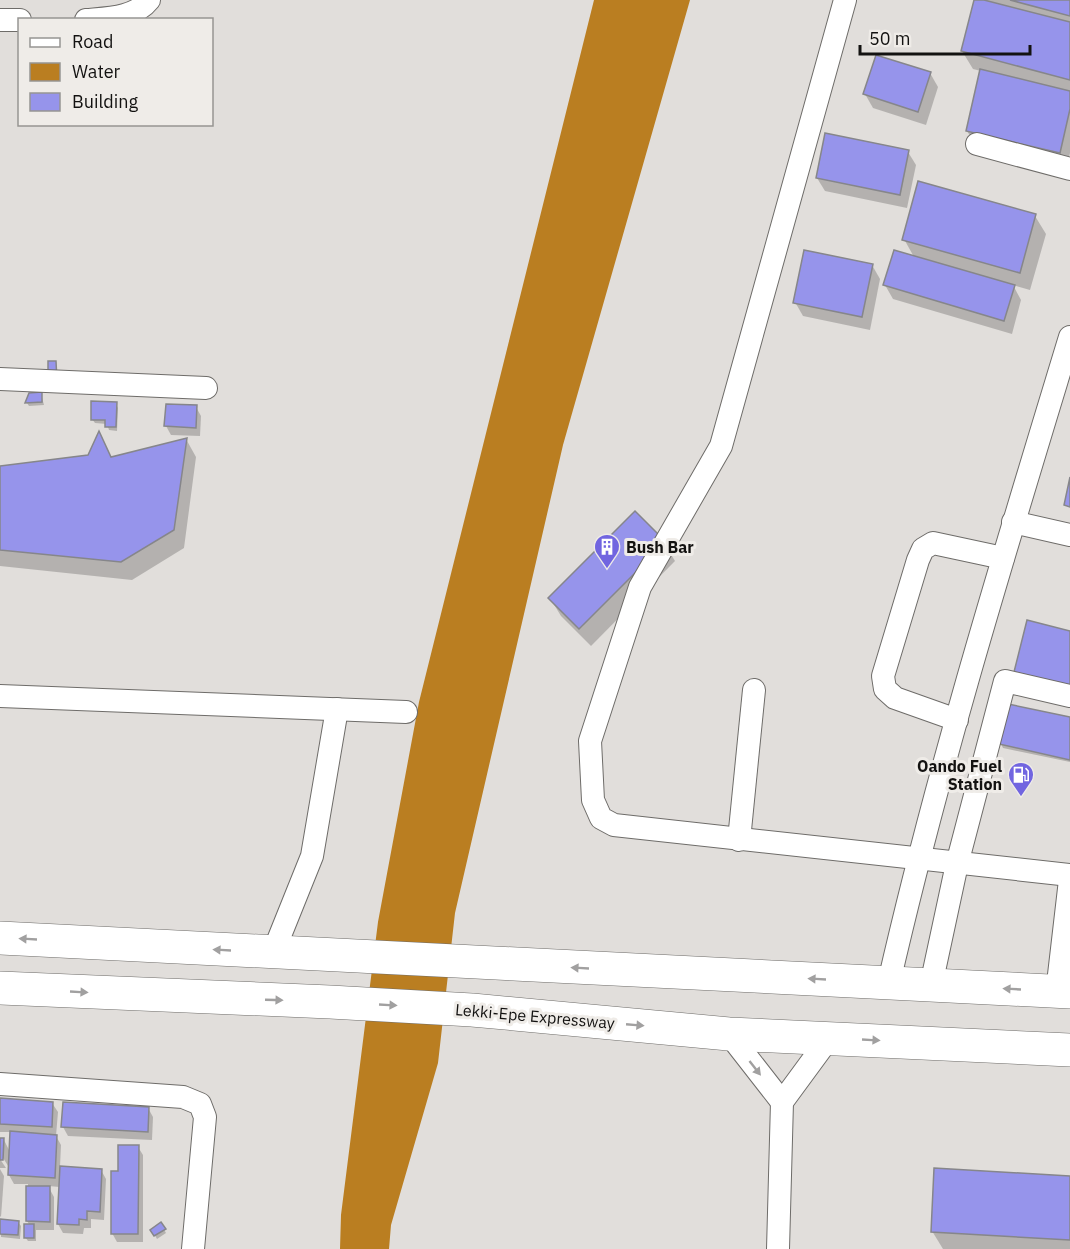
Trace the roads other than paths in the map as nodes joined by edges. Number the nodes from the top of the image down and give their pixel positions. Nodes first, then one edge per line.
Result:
1 (149, 0) edge
2 (845, 0) edge
3 (116, 18) edge
4 (0, 20) edge
5 (18, 20) edge
6 (977, 144) dead end
7 (1070, 170) edge
8 (1070, 337) edge
9 (0, 379) edge
10 (206, 387) dead end
11 (1013, 522) junction
12 (1070, 535) edge
13 (1003, 558) junction
14 (754, 690) dead end
15 (0, 696) edge
16 (1070, 696) edge
17 (337, 709) junction
18 (406, 711) dead end
19 (957, 720) junction
20 (739, 840) junction
21 (917, 860) junction
22 (957, 864) junction
23 (1070, 878) edge
24 (0, 938) edge
25 (273, 953) junction
26 (889, 982) junction
27 (932, 985) junction
28 (0, 988) edge
29 (1064, 992) edge
30 (729, 1034) junction
31 (829, 1038) junction
32 (1070, 1050) edge
33 (0, 1084) edge
34 (782, 1102) junction
35 (193, 1249) edge
36 (778, 1249) edge

1 - 3 street
2 - 20 street
4 - 5 street
6 - 7 street
8 - 11 street
9 - 10 street
11 - 12 street
11 - 13 street
13 - 19 street
13 - 19 street
14 - 20 street
15 - 17 street
16 - 22 street
17 - 18 street
17 - 25 street
19 - 21 street
20 - 21 street
21 - 22 street
21 - 26 street
22 - 23 street
22 - 27 street
23 - 29 street
25 -> 24 highway
26 -> 25 highway
26 - 27 highway
29 -> 27 highway
28 -> 30 highway, Lekki-Epe Expressway
30 - 31 highway, Lekki-Epe Expressway
30 -> 34 street
31 -> 32 highway, Lekki-Epe Expressway
31 - 34 street
33 - 35 street
34 - 36 street

